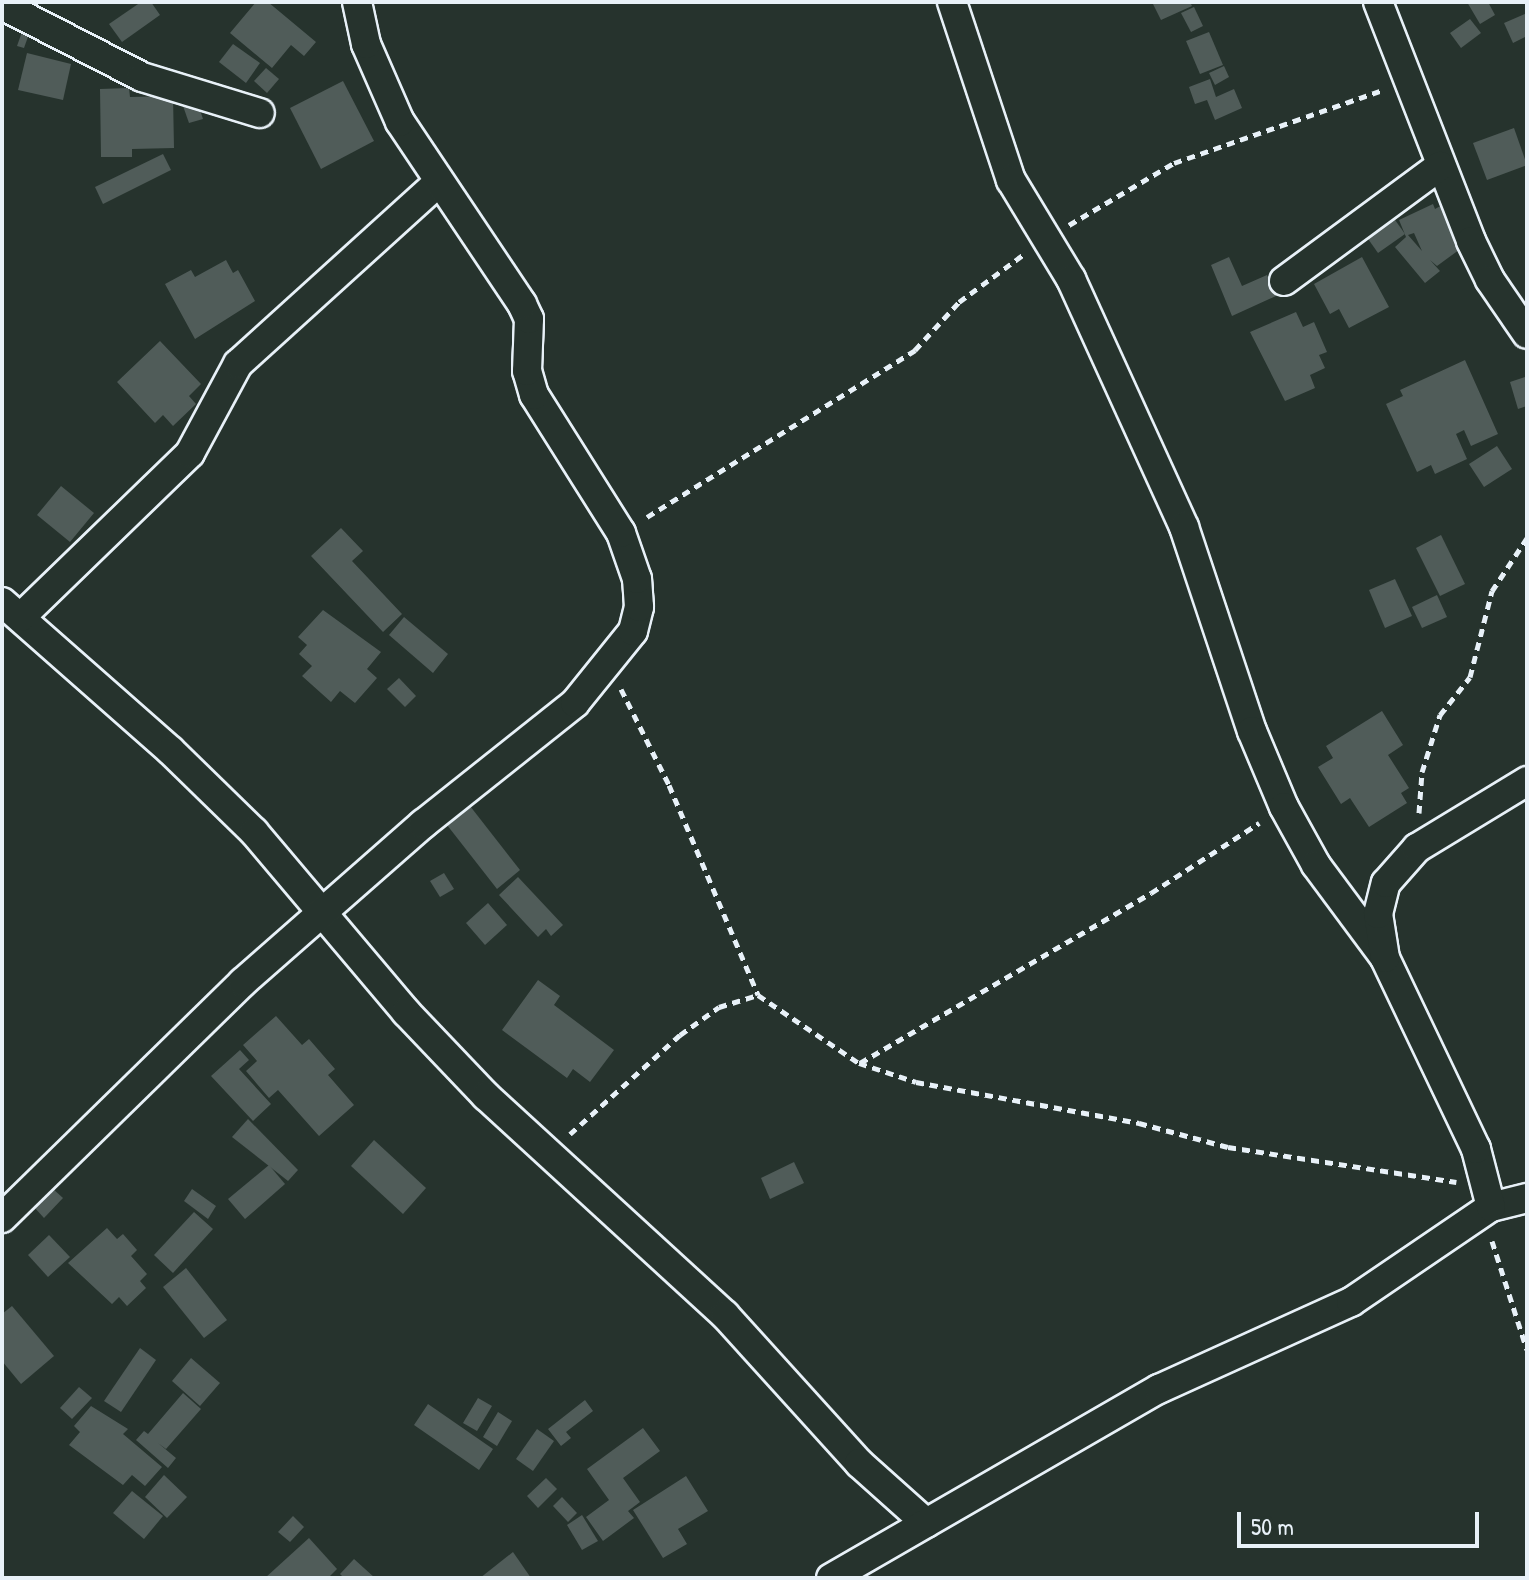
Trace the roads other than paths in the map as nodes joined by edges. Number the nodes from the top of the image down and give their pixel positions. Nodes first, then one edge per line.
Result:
1 (357, 2) edge
2 (952, 2) edge
3 (1378, 2) edge
4 (2, 5) edge
5 (260, 113) dead end
6 (1440, 166) junction
7 (439, 182) junction
8 (1284, 281) dead end
9 (1527, 334) edge
10 (11, 610) edge
11 (1527, 781) edge
12 (320, 914) junction
13 (1385, 958) junction
14 (1527, 1198) edge
15 (1486, 1201) junction
16 (2, 1218) edge
17 (926, 1523) junction
18 (831, 1578) edge

1 - 7 street
2 - 13 street
3 - 6 street
4 - 5 street
6 - 8 street
6 - 9 street
7 - 10 street
7 - 12 street
10 - 12 street
11 - 13 street
12 - 16 street
12 - 17 street
13 - 15 street
14 - 15 street
15 - 17 street
17 - 18 street

